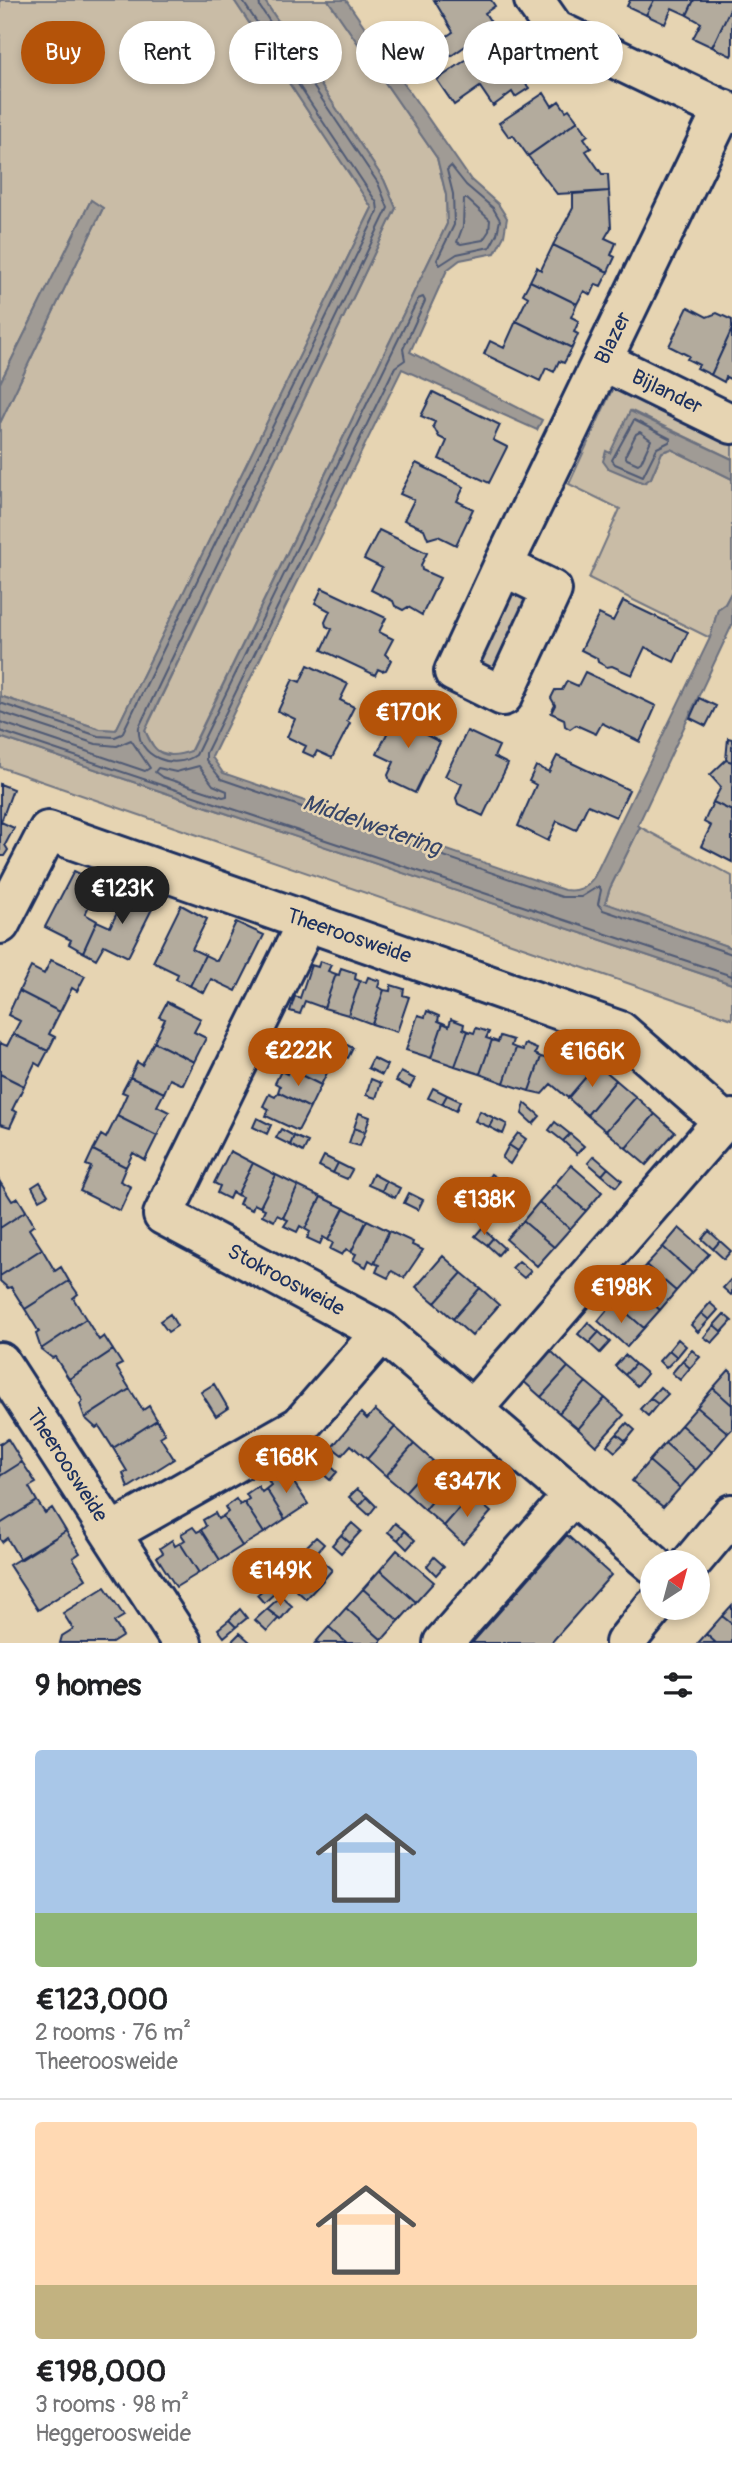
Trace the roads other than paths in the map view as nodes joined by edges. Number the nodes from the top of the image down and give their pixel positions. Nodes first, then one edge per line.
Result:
1 (534, 0) edge
2 (728, 112) edge
3 (603, 360) junction
4 (732, 424) edge
5 (503, 566) dead end
6 (307, 922) junction
7 (0, 924) edge
8 (727, 1120) edge
9 (382, 1332) junction
10 (0, 1362) edge
11 (473, 1409) junction
12 (573, 1495) junction
13 (732, 1514) edge
14 (111, 1533) junction
15 (702, 1550) edge
16 (640, 1553) edge
17 (643, 1620) edge
18 (182, 1643) edge
19 (443, 1643) edge
20 (625, 1643) edge

1 - 2 street
2 - 3 street, Blazer
3 - 4 street, Bijlander
3 - 5 street, Blazer
6 - 7 street, Theeroosweide
6 - 8 street, Theeroosweide
6 - 9 street, Stokroosweide
8 - 11 street
9 - 11 street, Stokroosweide
9 - 14 street, Theeroosweide
10 - 14 street, Theeroosweide
11 - 12 street, Stokroosweide
12 - 16 street, Stokroosweide
12 - 19 street
13 - 15 street
14 - 18 street, Theeroosweide
17 - 20 street

